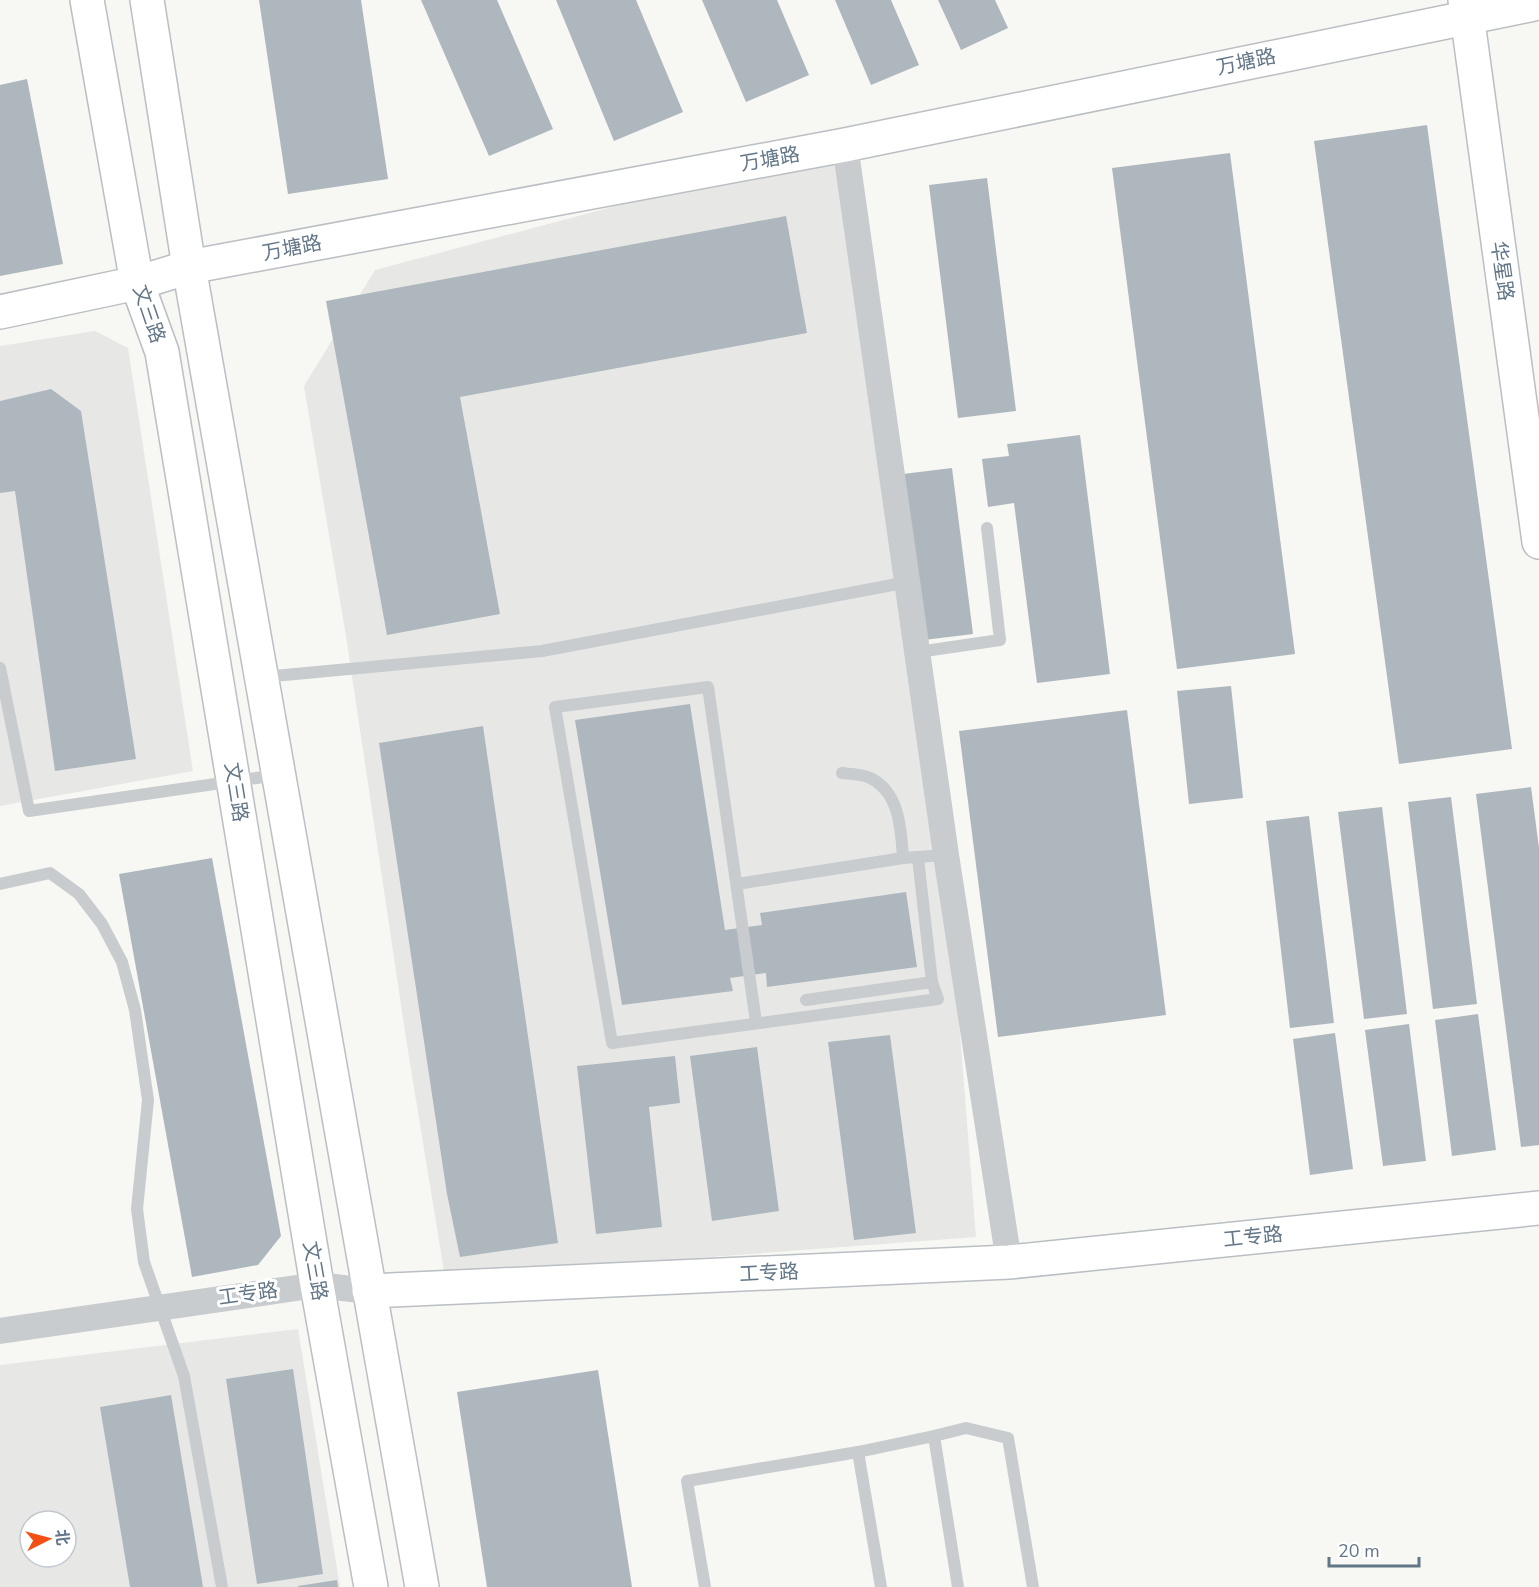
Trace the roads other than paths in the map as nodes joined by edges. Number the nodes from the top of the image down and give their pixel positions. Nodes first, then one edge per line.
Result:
1 (87, 0) edge
2 (147, 0) edge
3 (1539, 3) edge
4 (1466, 8) edge
5 (845, 145) junction
6 (189, 267) junction
7 (138, 283) junction
8 (0, 312) edge
9 (987, 528) dead end
10 (1539, 542) edge
11 (908, 582) junction
12 (918, 652) junction
13 (0, 668) edge
14 (263, 677) junction
15 (842, 773) dead end
16 (279, 775) junction
17 (235, 781) junction
18 (946, 855) junction
19 (903, 858) junction
20 (918, 858) junction
21 (0, 884) edge
22 (737, 884) junction
23 (932, 982) junction
24 (806, 1000) dead end
25 (756, 1022) junction
26 (1539, 1208) edge
27 (1009, 1262) junction
28 (317, 1285) junction
29 (369, 1291) junction
30 (159, 1307) junction
31 (0, 1331) edge
32 (934, 1436) junction
33 (858, 1452) junction
34 (222, 1587) edge
35 (371, 1587) edge
36 (422, 1587) edge
37 (705, 1587) edge
38 (881, 1587) edge
39 (958, 1587) edge
40 (1033, 1587) edge

1 - 7 street, 文三路
2 - 6 street
3 - 4 street, 万塘路
4 - 5 street, 万塘路
4 - 10 street, 华星路
5 - 6 street, 万塘路
5 - 11 street
6 - 7 street, 万塘路
6 - 14 street
7 - 8 street, 万塘路
7 - 17 street, 文三路
9 - 12 lane
11 - 12 street
11 - 14 lane
12 - 18 street
13 - 17 lane
14 - 16 street
15 - 19 lane
16 - 17 lane
16 - 29 street
17 - 28 street, 文三路
18 - 20 lane
18 - 27 street
19 - 20 lane
19 - 22 lane
20 - 23 lane
21 - 30 lane
22 - 25 lane
22 - 25 lane
23 - 24 lane
23 - 25 lane
26 - 27 street, 工专路
27 - 29 street, 工专路
28 - 29 street, 工专路
28 - 30 street, 工专路
28 - 35 street, 文三路
29 - 36 street
30 - 31 street, 工专路
30 - 34 lane
32 - 33 lane
32 - 39 lane
32 - 40 lane
33 - 37 lane
33 - 38 lane

